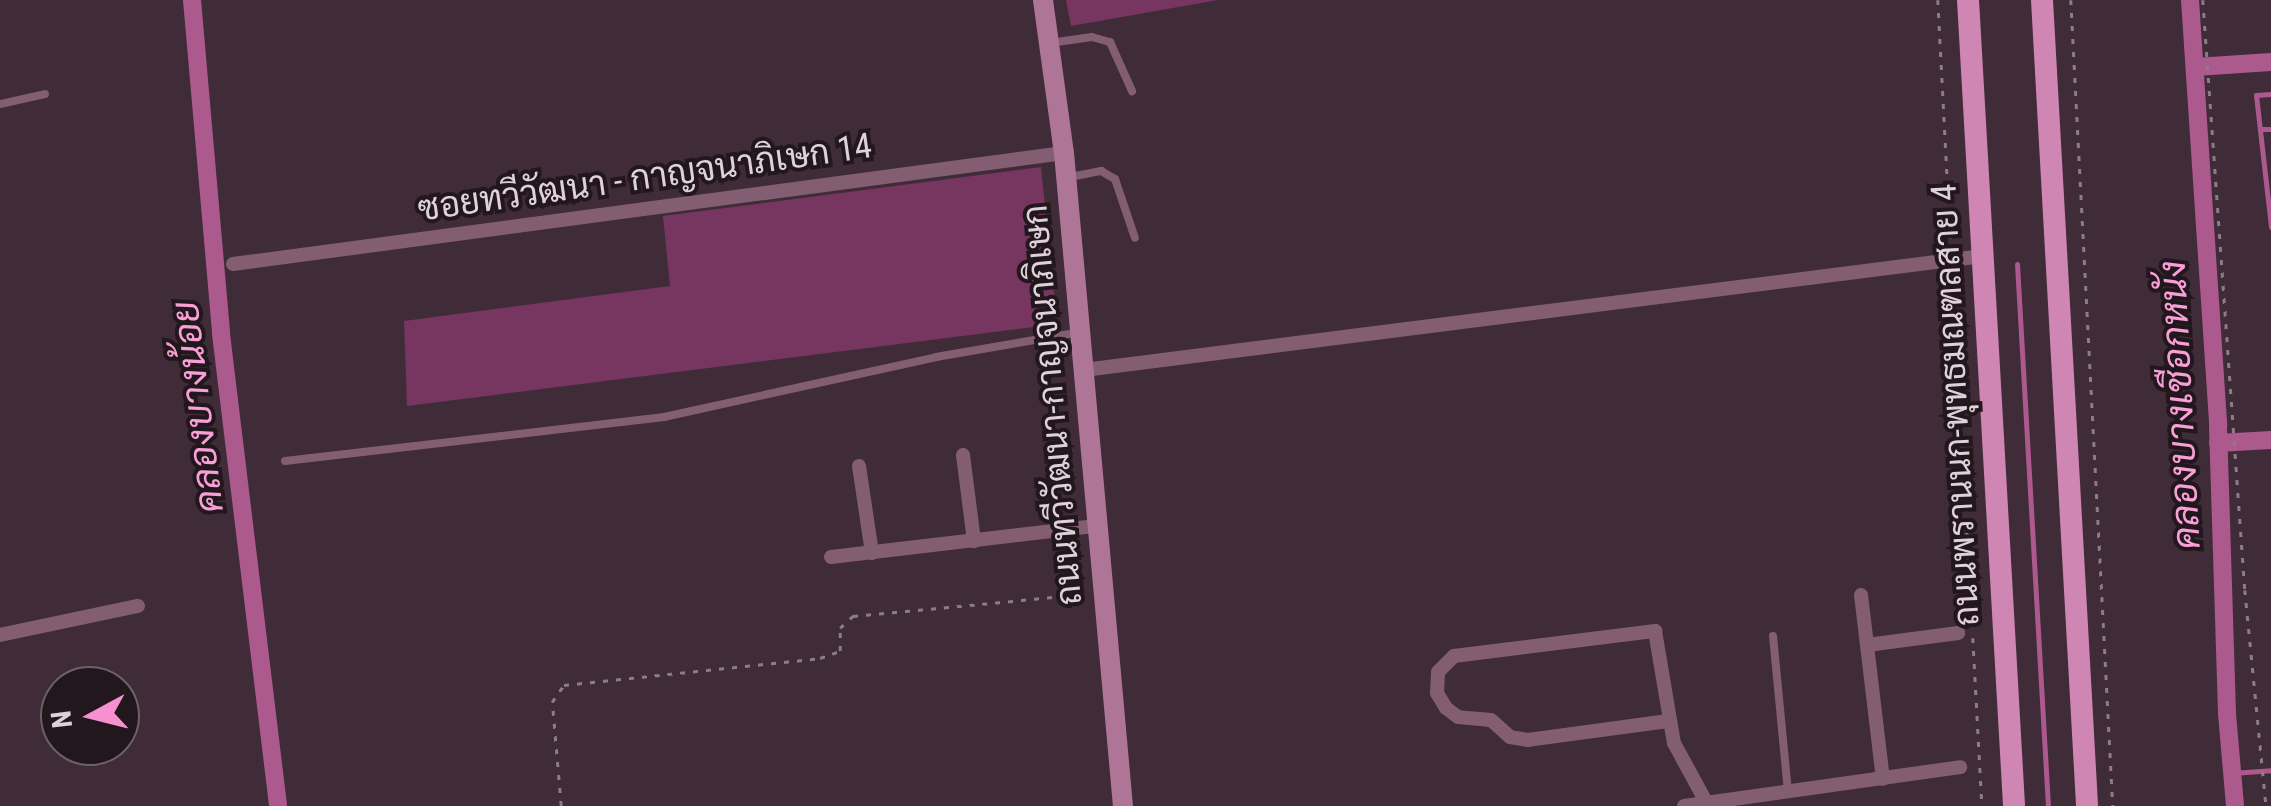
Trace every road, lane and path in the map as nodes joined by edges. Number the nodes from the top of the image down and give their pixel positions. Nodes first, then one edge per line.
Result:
1 (1043, 0) edge
2 (1938, 0) edge
3 (1968, 0) edge
4 (2042, 0) edge
5 (2071, 0) edge
6 (2203, 0) edge
7 (1050, 43) junction
8 (1132, 90) dead end
9 (45, 94) dead end
10 (0, 104) edge
11 (1064, 153) junction
12 (1066, 178) junction
13 (1135, 238) dead end
14 (1983, 256) junction
15 (1952, 260) junction
16 (233, 264) dead end
17 (1080, 332) junction
18 (1084, 370) junction
19 (963, 455) dead end
20 (285, 460) dead end
21 (860, 466) dead end
22 (1096, 526) junction
23 (974, 540) junction
24 (872, 552) junction
25 (832, 557) dead end
26 (1101, 592) junction
27 (1861, 595) dead end
28 (138, 606) dead end
29 (1958, 633) dead end
30 (0, 634) edge
31 (1773, 636) dead end
32 (1867, 645) junction
33 (1668, 721) junction
34 (1960, 768) dead end
35 (1883, 779) junction
36 (1788, 792) junction
37 (1706, 802) junction
38 (561, 806) edge
39 (1123, 806) edge
40 (1684, 806) edge
41 (1982, 806) edge
42 (2014, 806) edge
43 (2087, 806) edge
44 (2113, 806) edge
45 (2266, 806) edge

1 - 7 street, ถนนทวีวัฒนา-กาญจนาภิเษก
2 - 15 path
3 - 14 main road, ถนนพรานนก-พุทธมณฑลสาย 4
4 - 43 main road
5 - 44 path
6 - 45 path
7 - 8 lane
7 - 11 street, ถนนทวีวัฒนา-กาญจนาภิเษก
9 - 10 lane
11 - 12 street, ถนนทวีวัฒนา-กาญจนาภิเษก
11 - 16 street, ซอยทวีวัฒนา - กาญจนาภิเษก 14
12 - 13 lane
12 - 17 street, ถนนทวีวัฒนา-กาญจนาภิเษก
14 - 15 street
14 - 42 main road, ถนนพรานนก-พุทธมณฑลสาย 4
15 - 18 street
15 - 41 path
17 - 18 street, ถนนทวีวัฒนา-กาญจนาภิเษก
17 - 20 lane
18 - 22 street, ถนนทวีวัฒนา-กาญจนาภิเษก
19 - 23 street
21 - 24 street
22 - 23 street
22 - 26 street, ถนนทวีวัฒนา-กาญจนาภิเษก
23 - 24 street
24 - 25 street
26 - 38 path
26 - 39 street, ถนนทวีวัฒนา-กาญจนาภิเษก
27 - 32 street
28 - 30 street
29 - 32 street
31 - 36 lane
32 - 35 street
33 - 33 street
33 - 37 street
34 - 35 street
35 - 36 street
36 - 37 street
37 - 40 street

